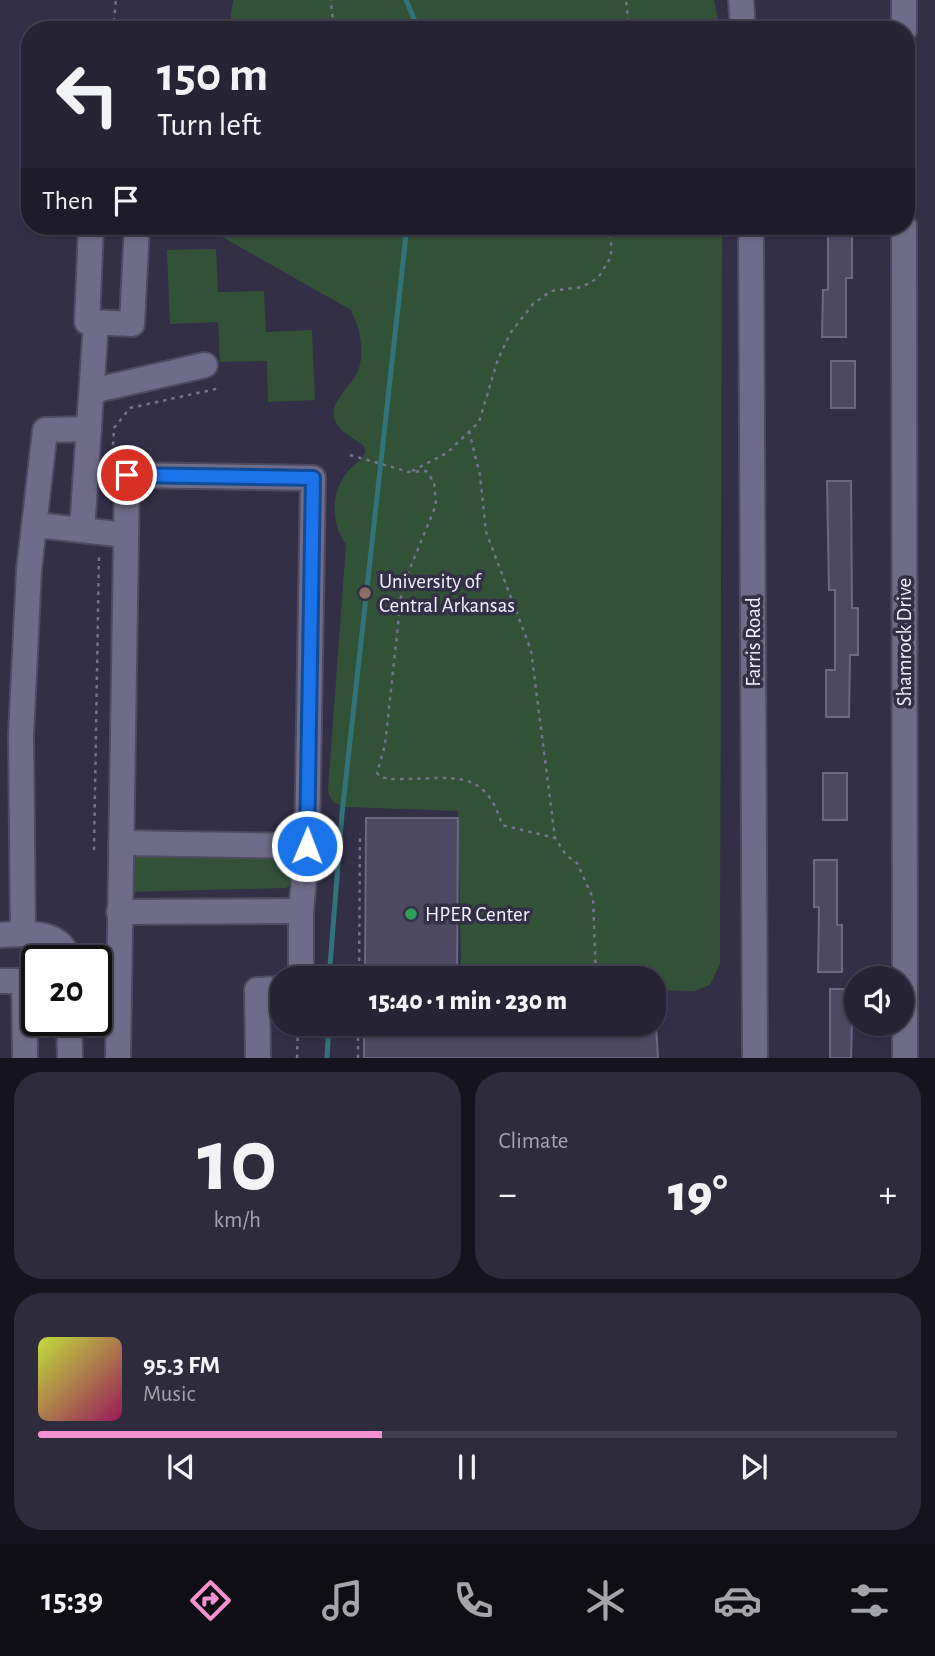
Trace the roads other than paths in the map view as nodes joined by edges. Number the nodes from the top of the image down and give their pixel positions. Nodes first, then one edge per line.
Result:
1 (740, 0) edge
2 (904, 0) edge
3 (742, 21) edge
4 (904, 21) edge
5 (91, 235) edge
6 (137, 235) edge
7 (751, 235) edge
8 (904, 235) edge
9 (96, 322) junction
10 (205, 365) dead end
11 (92, 391) junction
12 (89, 429) junction
13 (36, 525) junction
14 (126, 535) junction
15 (91, 537) junction
16 (121, 843) junction
17 (307, 846) junction
18 (301, 911) junction
19 (119, 912) junction
20 (12, 934) edge
21 (61, 945) edge
22 (112, 948) edge
23 (301, 966) edge
24 (20, 981) edge
25 (270, 989) edge
26 (112, 1018) edge
27 (69, 1036) edge
28 (25, 1058) edge
29 (70, 1058) edge
30 (118, 1058) edge
31 (258, 1058) edge
32 (755, 1058) edge
33 (905, 1058) edge

1 - 3 street
2 - 4 street
5 - 9 street
6 - 9 street
7 - 32 street, Farris Road
8 - 33 street, Shamrock Drive
9 - 11 street
10 - 11 street
11 - 12 street
12 - 13 street
12 - 15 street
13 - 15 street
13 - 20 street
14 - 15 street
14 - 16 street
14 - 17 street
16 - 17 street
16 - 19 street
17 - 18 street
18 - 19 street
18 - 23 street
19 - 22 street
20 - 21 street
24 - 28 street
25 - 31 street
26 - 30 street
27 - 29 street

